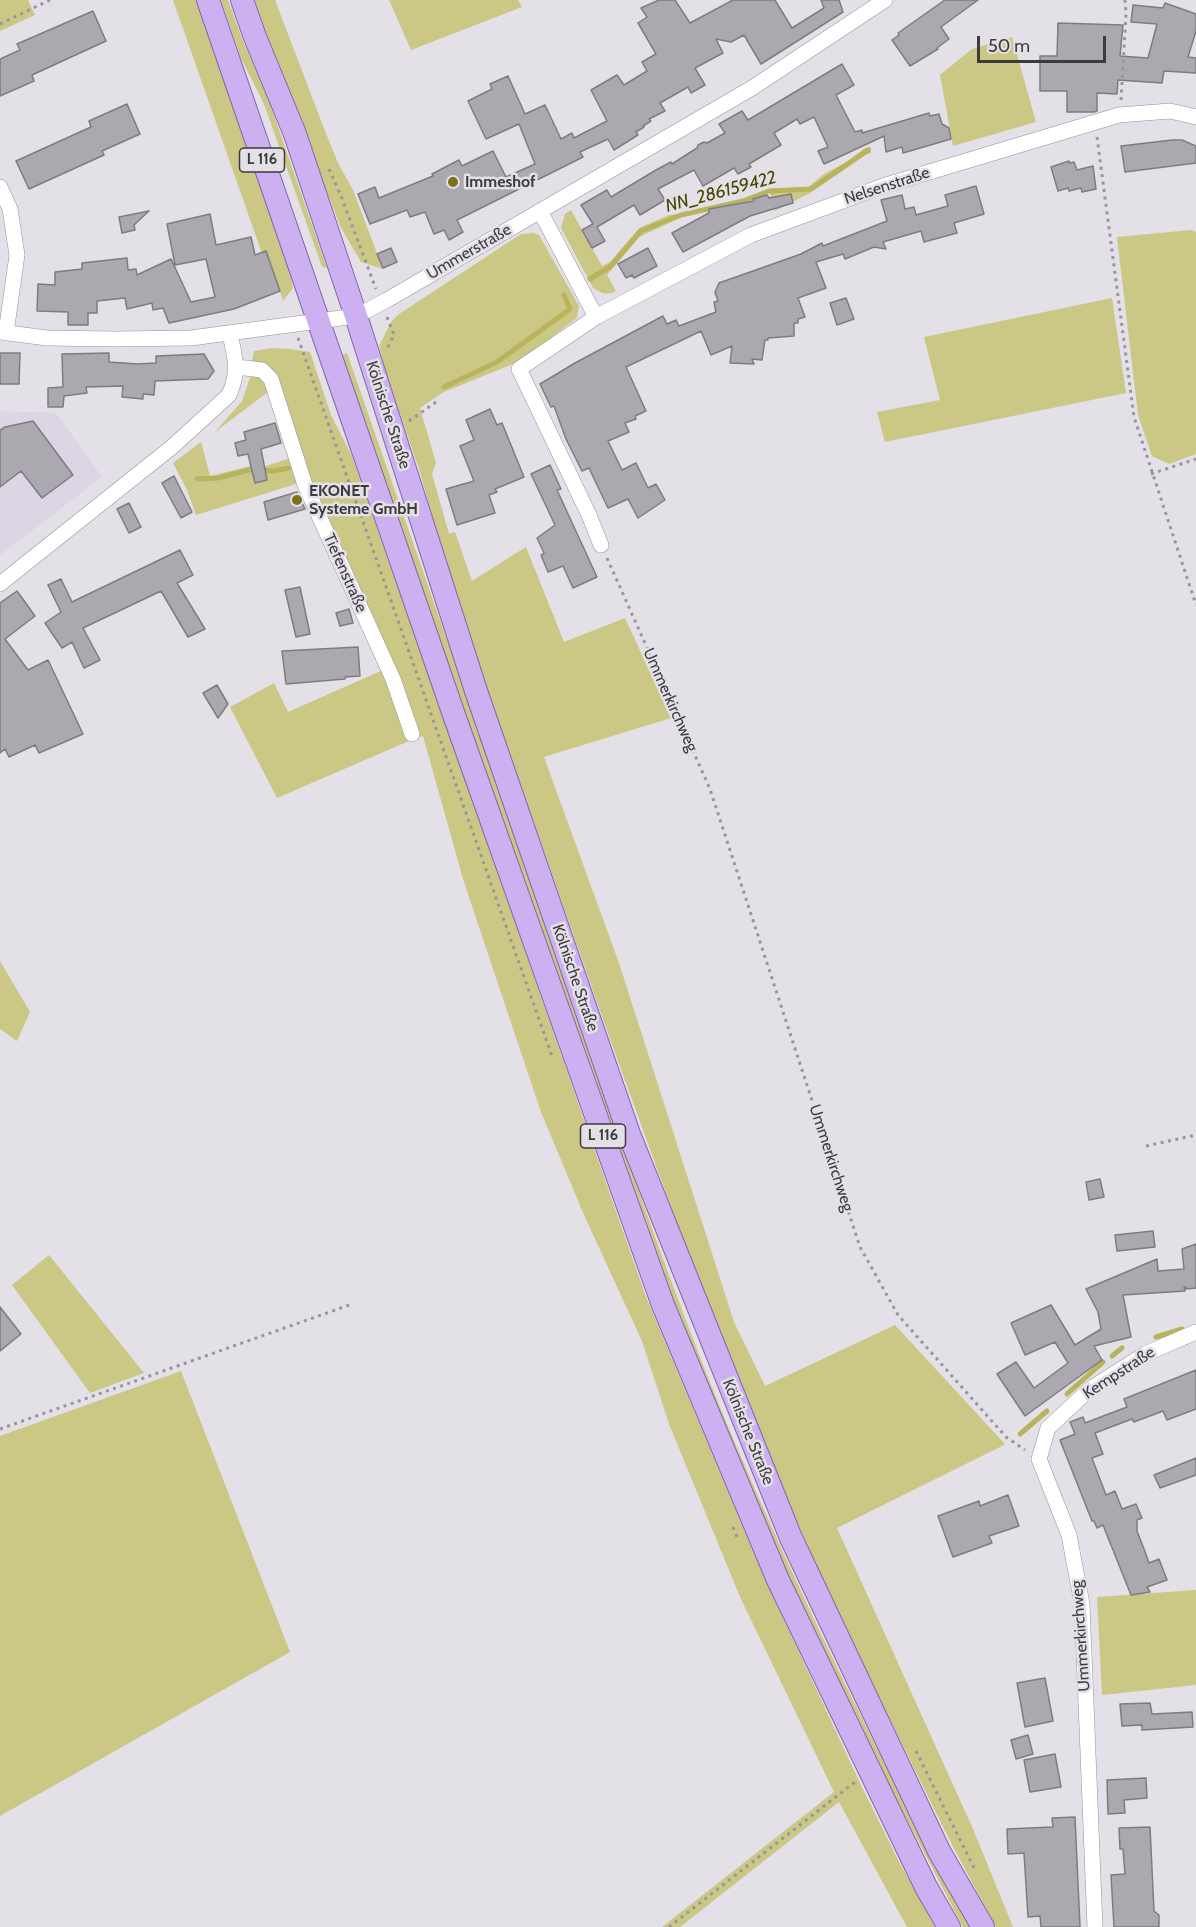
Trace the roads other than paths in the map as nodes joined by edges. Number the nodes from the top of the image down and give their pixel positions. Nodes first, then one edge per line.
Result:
1 (208, 0) edge
2 (242, 0) edge
3 (885, 0) edge
4 (1196, 117) edge
5 (0, 187) edge
6 (540, 211) junction
7 (356, 316) junction
8 (596, 317) junction
9 (318, 320) junction
10 (3, 333) edge
11 (230, 334) junction
12 (237, 368) junction
13 (601, 545) road end
14 (0, 584) edge
15 (412, 734) dead end
16 (1196, 1332) edge
17 (1038, 1460) joint
18 (949, 1927) edge
19 (983, 1927) edge
20 (1095, 1927) edge

1 - 9 main road, Kölnische Straße / L 116
2 - 7 main road, Kölnische Straße / L 116
3 - 6 street, Ummerstraße
4 - 8 street, Nelsenstraße
5 - 10 street
6 - 7 street, Ummerstraße
6 - 8 street
7 - 9 street, Ummerstraße
7 - 19 main road, Kölnische Straße / L 116
8 - 13 street, Nelsenstraße
9 - 11 street, Ummerstraße
9 - 18 main road, Kölnische Straße / L 116
10 - 11 street, Ummerstraße
11 - 12 street
12 - 14 street
12 - 15 street, Tiefenstraße
16 - 17 street, Kempstraße
17 - 20 street, Ummerkirchweg

